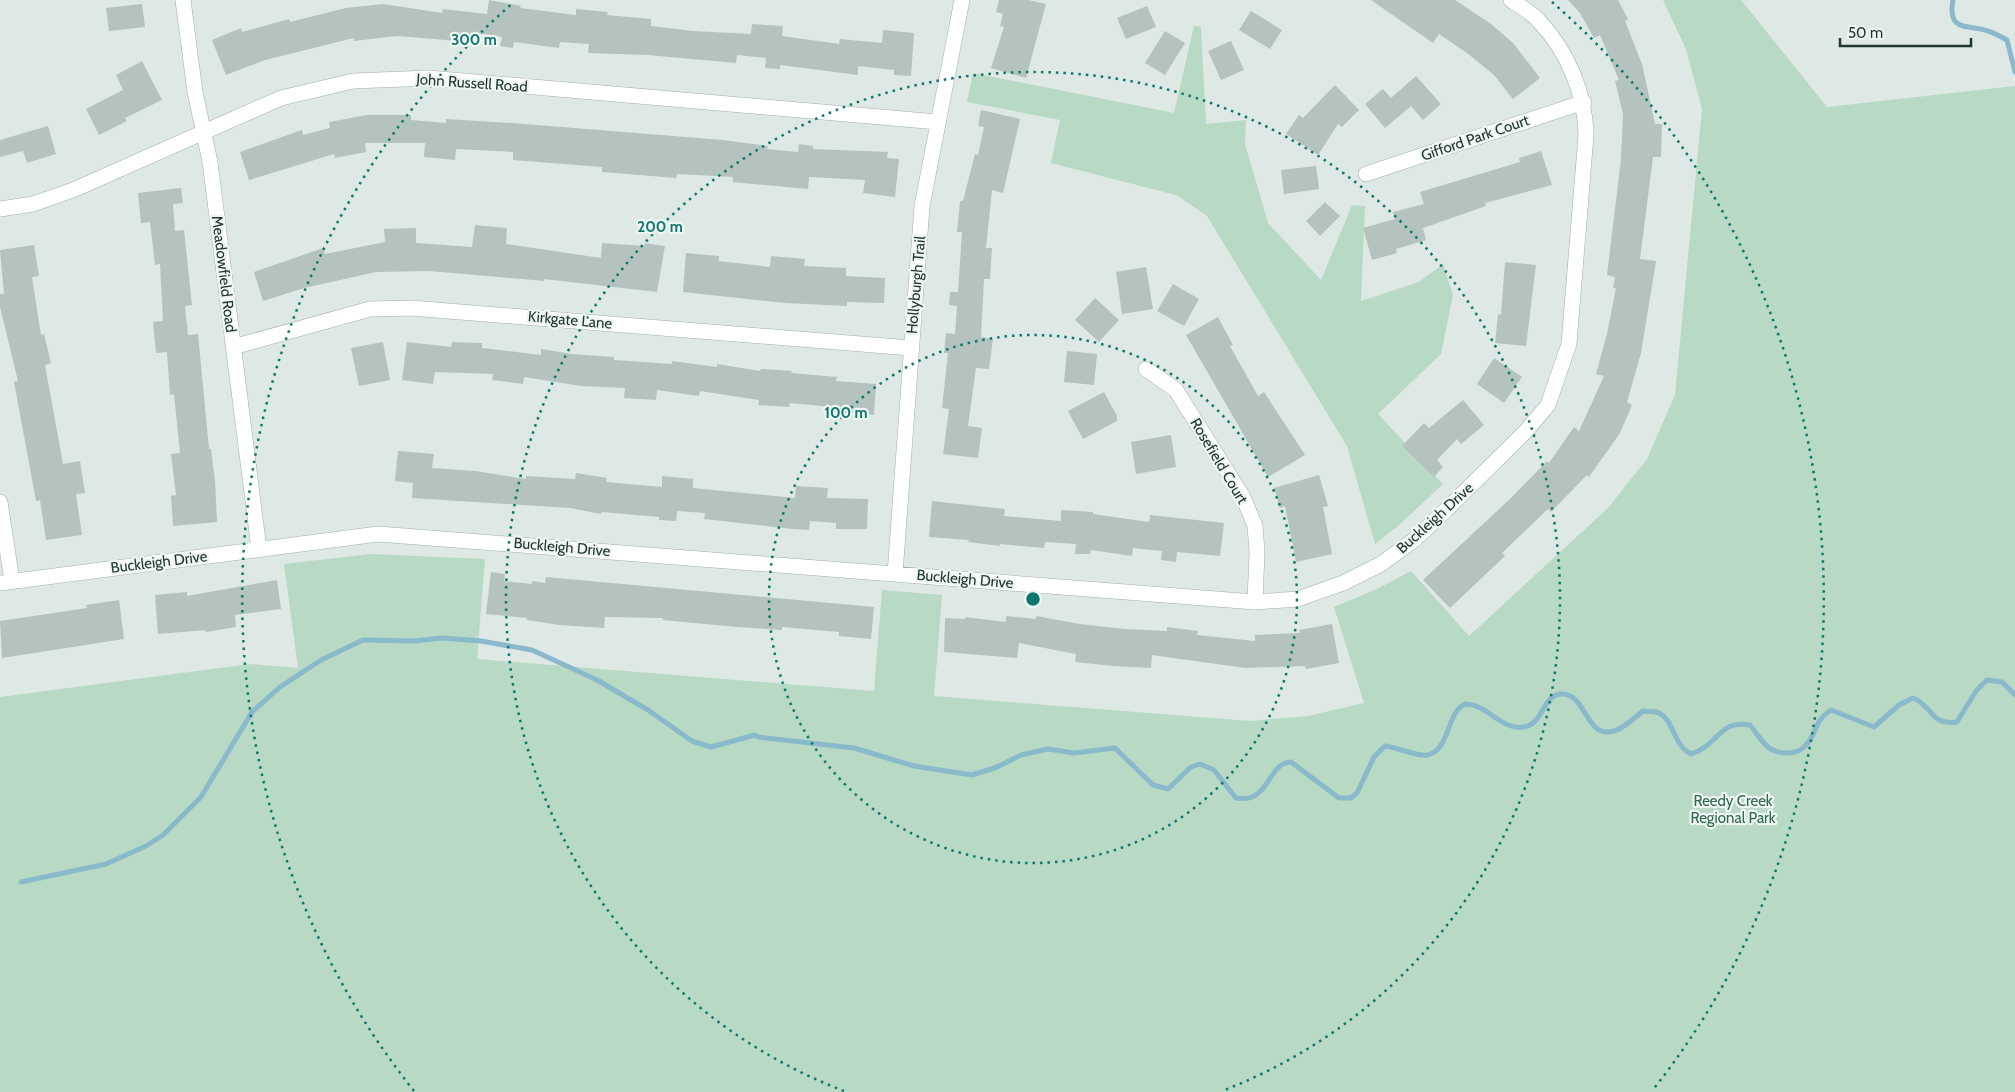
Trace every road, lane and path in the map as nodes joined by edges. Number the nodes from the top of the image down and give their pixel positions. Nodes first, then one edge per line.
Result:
1 (183, 0) edge
2 (962, 0) edge
3 (1511, 0) edge
4 (1584, 102) junction
5 (938, 122) junction
6 (204, 133) junction
7 (1366, 174) dead end
8 (0, 209) edge
9 (233, 347) junction
10 (911, 348) junction
11 (1146, 369) dead end
12 (0, 502) edge
13 (259, 549) junction
14 (895, 574) junction
15 (6, 582) edge
16 (1255, 602) junction

1 - 6 street, Meadowfield Road
2 - 5 street, Hollyburgh Trail
3 - 4 street, Buckleigh Drive
4 - 7 street, Gifford Park Court
4 - 16 street, Buckleigh Drive
5 - 6 street, John Russell Road
5 - 10 street, Hollyburgh Trail
6 - 8 street, John Russell Road
6 - 9 street, Meadowfield Road
9 - 10 street, Kirkgate Lane
9 - 13 street, Meadowfield Road
10 - 14 street, Hollyburgh Trail
11 - 16 street, Rosefield Court
12 - 15 street
13 - 14 street, Buckleigh Drive
13 - 15 street, Buckleigh Drive
14 - 16 street, Buckleigh Drive

